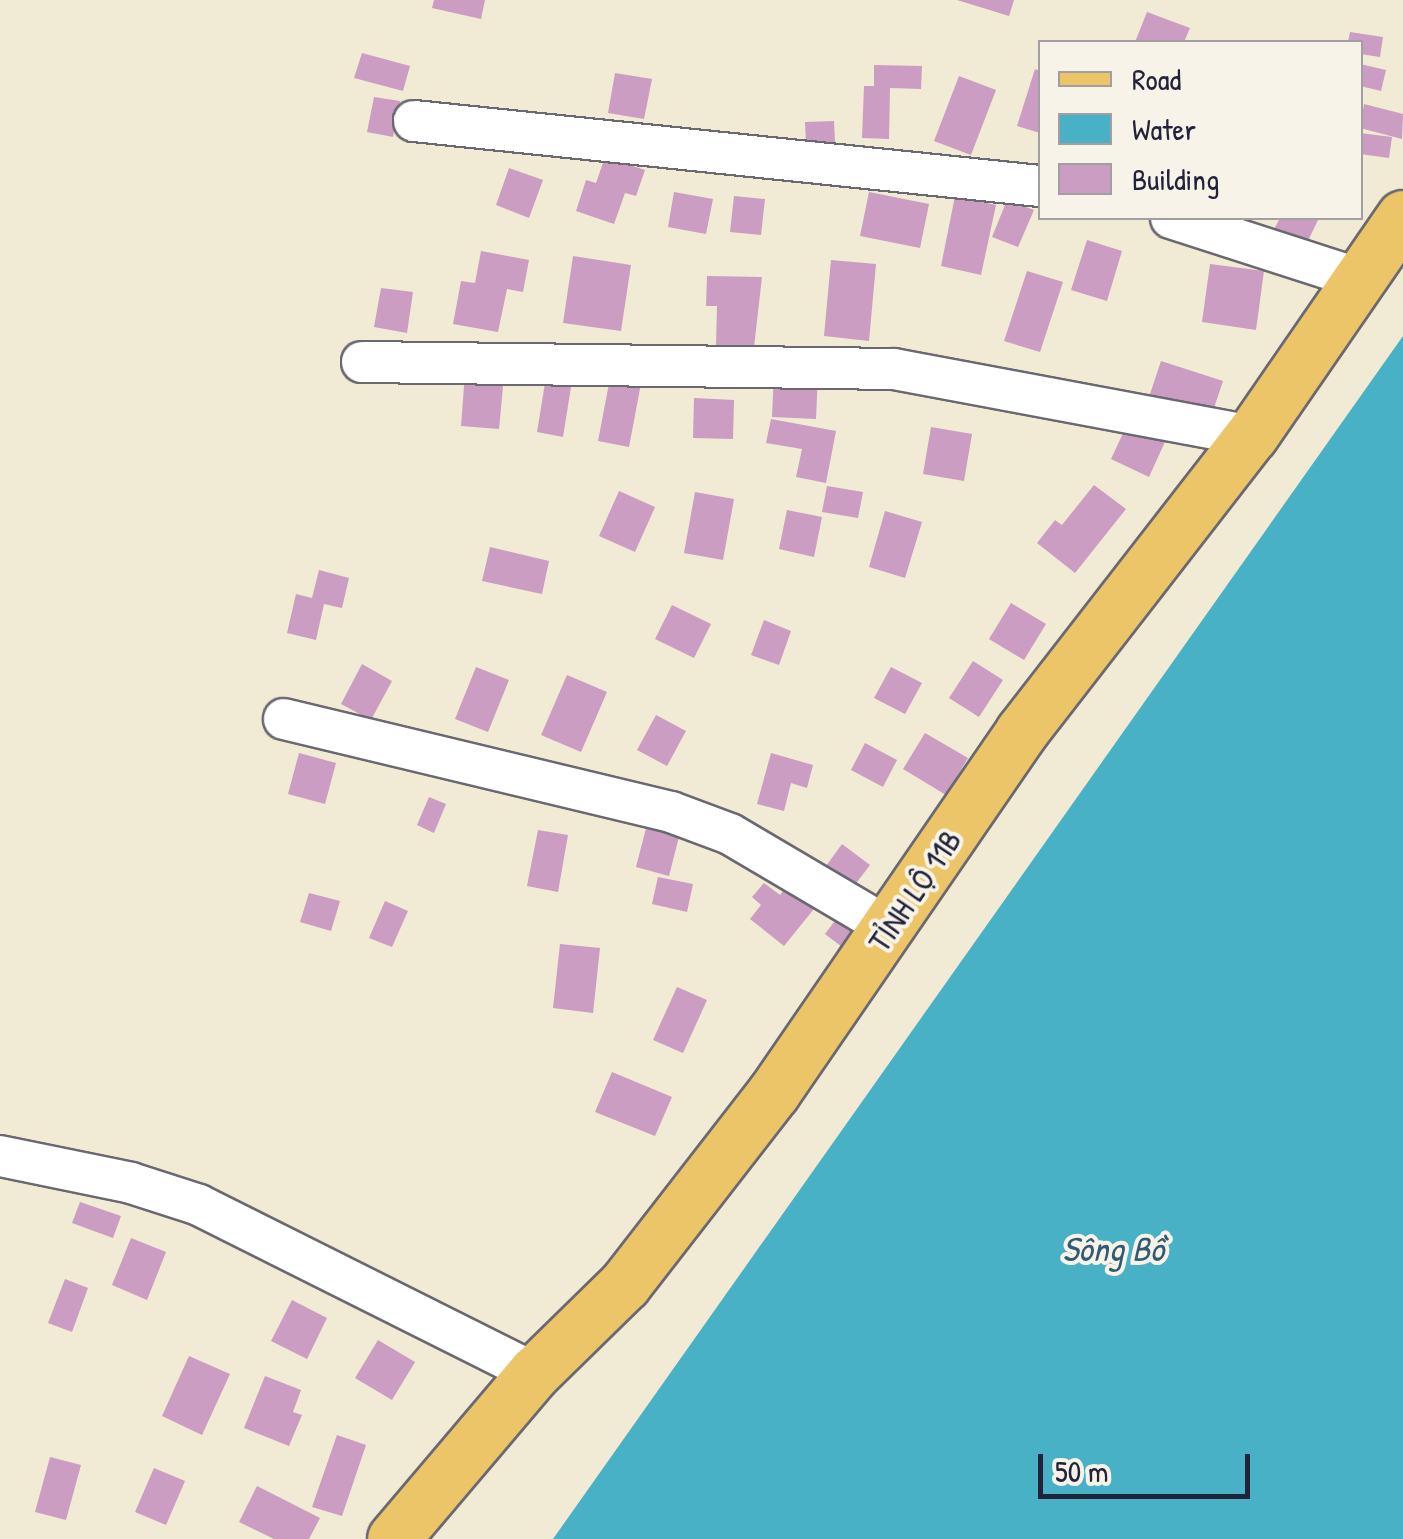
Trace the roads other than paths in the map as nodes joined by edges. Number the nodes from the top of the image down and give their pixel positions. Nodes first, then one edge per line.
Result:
1 (414, 121) dead end
2 (1038, 186) edge
3 (1403, 217) edge
4 (1177, 220) edge
5 (1357, 278) junction
6 (362, 362) dead end
7 (1252, 436) junction
8 (284, 719) dead end
9 (891, 928) junction
10 (0, 1156) edge
11 (535, 1373) junction
12 (394, 1539) edge

1 - 2 street
3 - 5 main road, TỈNH LỘ 11B
4 - 5 street
5 - 7 main road, TỈNH LỘ 11B
6 - 7 street
7 - 9 main road, TỈNH LỘ 11B
8 - 9 street
9 - 11 main road, TỈNH LỘ 11B
10 - 11 street
11 - 12 main road, TỈNH LỘ 11B

